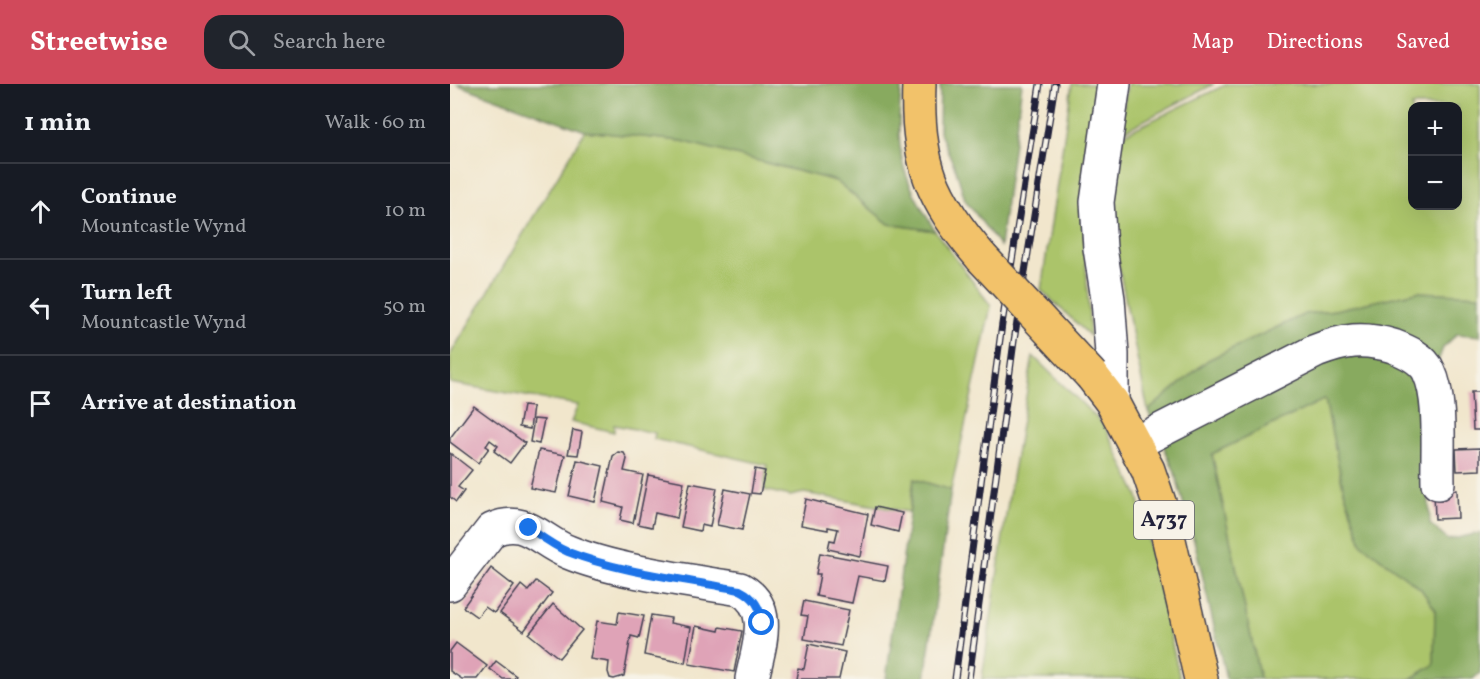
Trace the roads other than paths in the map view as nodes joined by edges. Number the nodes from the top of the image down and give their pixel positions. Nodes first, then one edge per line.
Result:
1 (919, 84) edge
2 (1114, 84) edge
3 (1112, 402) junction
4 (1134, 444) junction
5 (1438, 483) dead end
6 (450, 584) edge
7 (752, 679) edge
8 (1201, 679) edge

1 - 3 highway, A737, bridge
2 - 3 street
3 - 4 highway, A737
4 - 5 street
4 - 8 highway, A737
6 - 7 street

